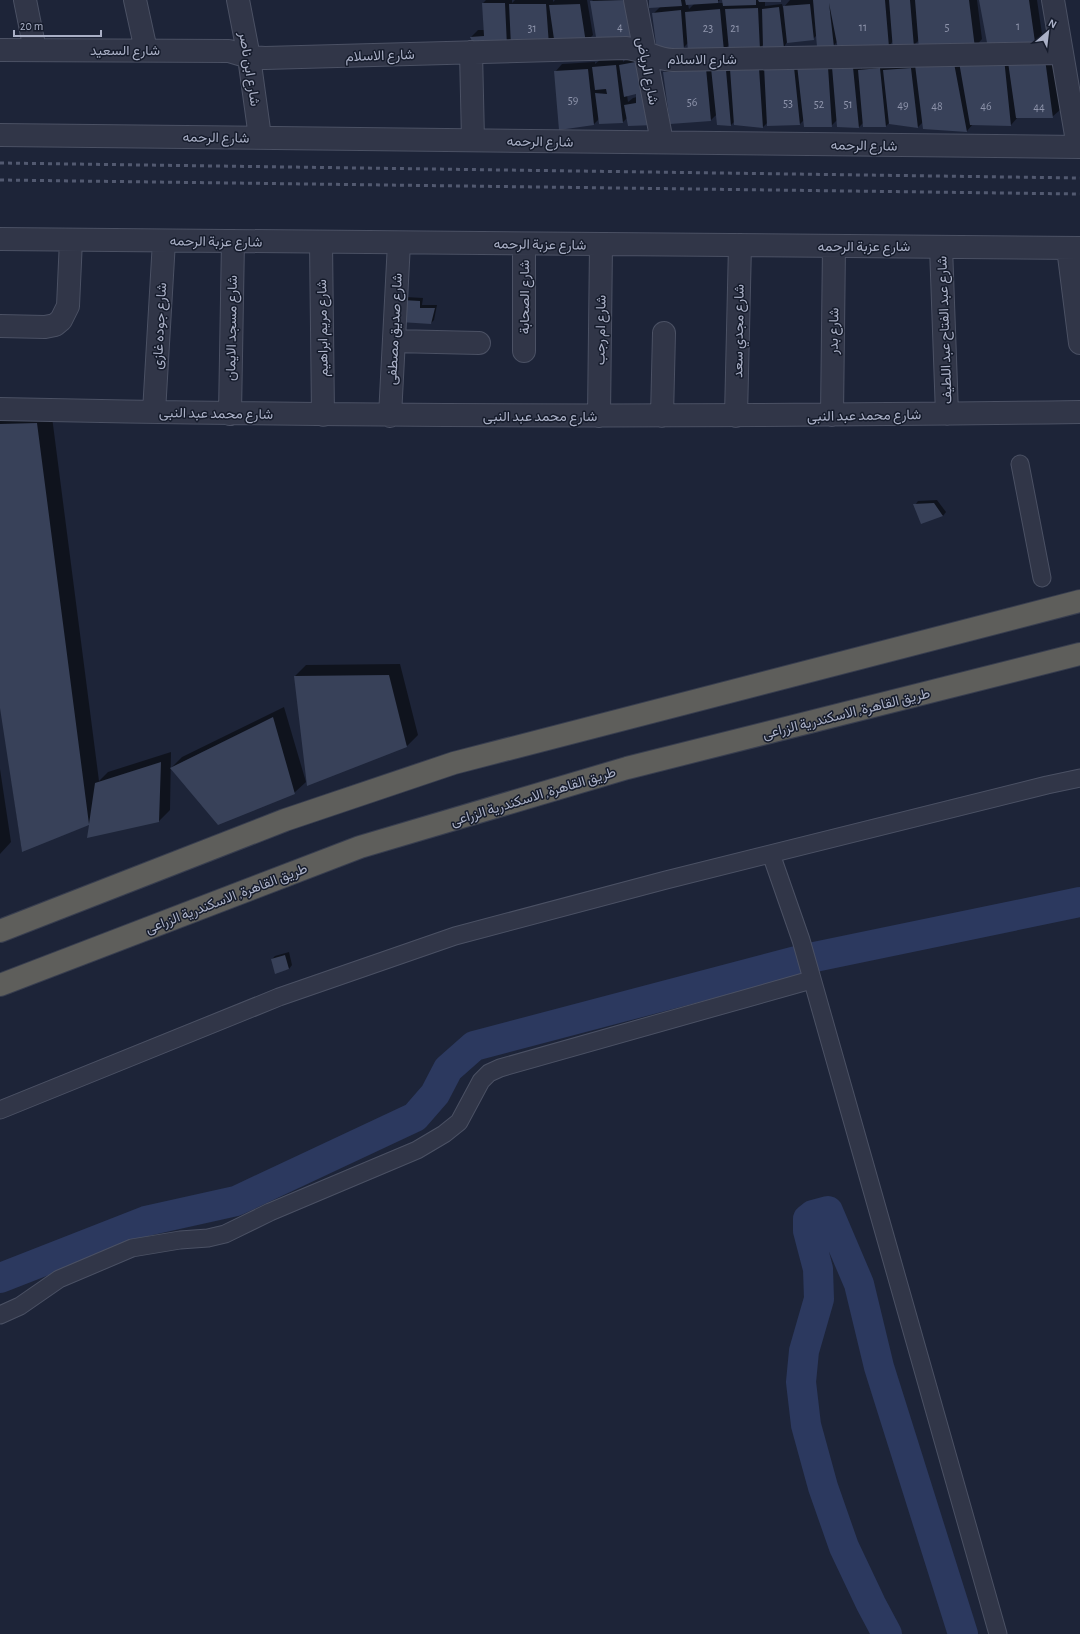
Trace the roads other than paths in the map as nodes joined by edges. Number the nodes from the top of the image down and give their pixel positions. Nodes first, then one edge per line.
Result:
1 (25, 0) edge
2 (135, 0) edge
3 (238, 0) edge
4 (634, 0) edge
5 (1053, 0) edge
6 (0, 50) edge
7 (35, 50) junction
8 (146, 50) junction
9 (471, 52) junction
10 (644, 52) junction
11 (1062, 53) junction
12 (249, 57) junction
13 (1073, 80) edge
14 (0, 135) edge
15 (260, 138) junction
16 (473, 140) junction
17 (662, 142) junction
18 (1079, 147) edge
19 (0, 240) edge
20 (71, 240) junction
21 (164, 241) junction
22 (233, 241) junction
23 (321, 242) junction
24 (399, 243) junction
25 (524, 244) junction
26 (601, 244) junction
27 (740, 246) junction
28 (834, 246) junction
29 (940, 247) junction
30 (1074, 248) edge
31 (0, 326) edge
32 (664, 333) dead end
33 (394, 341) junction
34 (479, 343) dead end
35 (1080, 343) edge
36 (524, 351) dead end
37 (0, 409) edge
38 (154, 412) junction
39 (1080, 412) edge
40 (230, 414) junction
41 (947, 414) junction
42 (323, 415) junction
43 (832, 415) junction
44 (390, 416) junction
45 (599, 416) junction
46 (662, 416) junction
47 (736, 416) junction
48 (1020, 464) dead end
49 (1042, 578) dead end
50 (1080, 601) edge
51 (1080, 654) edge
52 (1080, 778) edge
53 (771, 854) junction
54 (0, 931) edge
55 (811, 980) junction
56 (0, 985) edge
57 (0, 1110) edge
58 (0, 1315) edge
59 (998, 1634) edge

1 - 7 street
2 - 8 street
3 - 12 street, شارع ابن ناصر
4 - 10 street, شارع الرياض
5 - 11 street
6 - 7 street, شارع السعيد
7 - 8 street, شارع السعيد
8 - 12 street, شارع السعيد
9 - 10 street, شارع الاسلام
9 - 12 street, شارع الاسلام
9 - 16 street
10 - 11 street, شارع الاسلام
10 - 17 street, شارع الرياض
11 - 13 street
12 - 15 street, شارع ابن ناصر
13 - 18 street
14 - 15 street, شارع الرحمه
15 - 16 street, شارع الرحمه
16 - 17 street, شارع الرحمه
17 - 18 street, شارع الرحمه
19 - 20 street, شارع عزبة الرحمه
20 - 21 street, شارع عزبة الرحمه
20 - 31 street
21 - 22 street, شارع عزبة الرحمه
21 - 38 street, شارع جوده غازى
22 - 23 street, شارع عزبة الرحمه
22 - 40 street, شارع مسجد الايمان
23 - 24 street, شارع عزبة الرحمه
23 - 42 street, شارع مريم ابراهيم
24 - 25 street, شارع عزبة الرحمه
24 - 33 street, شارع صديق مصطفى
25 - 26 street, شارع عزبة الرحمه
25 - 36 street, شارع الصحابة
26 - 27 street, شارع عزبة الرحمه
26 - 45 street, شارع ام رجب
27 - 28 street, شارع عزبة الرحمه
27 - 47 street, شارع مجدي سعد
28 - 29 street, شارع عزبة الرحمه
28 - 43 street, شارع بدر
29 - 30 street, شارع عزبة الرحمه
29 - 41 street, شارع عبد الفتاح عبد اللطيف
30 - 35 street
32 - 46 street
33 - 34 street
33 - 44 street, شارع صديق مصطفى
37 - 38 street, شارع محمد عبد النبى
38 - 40 street, شارع محمد عبد النبى
39 - 41 street, شارع محمد عبد النبى
40 - 42 street, شارع محمد عبد النبى
41 - 43 street, شارع محمد عبد النبى
42 - 44 street, شارع محمد عبد النبى
43 - 47 street, شارع محمد عبد النبى
44 - 45 street, شارع محمد عبد النبى
45 - 46 street, شارع محمد عبد النبى
46 - 47 street, شارع محمد عبد النبى
48 - 49 lane
50 - 54 highway
51 - 56 highway, طريق القاهرة, الاسكندرية الزراعى
52 - 53 lane
53 - 55 lane
53 - 57 lane
55 - 58 lane
55 - 59 lane

